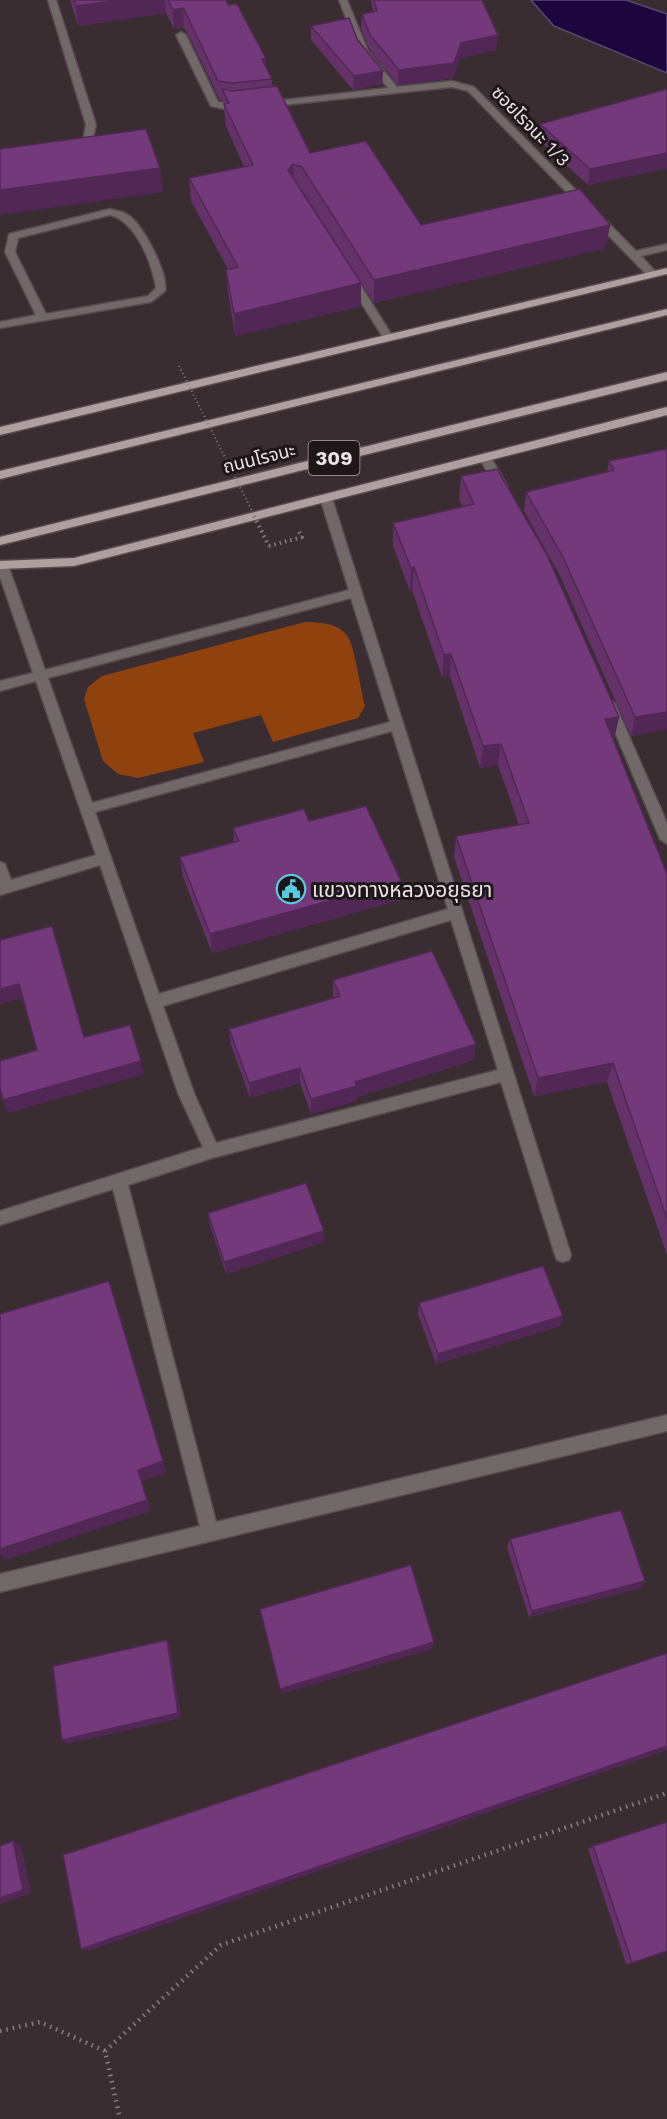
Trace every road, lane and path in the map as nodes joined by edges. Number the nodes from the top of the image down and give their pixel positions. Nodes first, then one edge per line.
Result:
1 (52, 0) edge
2 (343, 0) edge
3 (181, 35) dead end
4 (395, 91) junction
5 (70, 150) edge
6 (667, 247) edge
7 (634, 255) junction
8 (345, 269) edge
9 (667, 271) edge
10 (652, 274) junction
11 (667, 312) edge
12 (42, 316) junction
13 (0, 325) edge
14 (388, 337) junction
15 (179, 366) dead end
16 (667, 376) edge
17 (667, 411) edge
18 (0, 431) edge
19 (485, 457) junction
20 (0, 475) edge
21 (507, 497) edge
22 (326, 498) junction
23 (302, 537) dead end
24 (0, 541) edge
25 (1, 565) edge
26 (355, 593) junction
27 (41, 675) junction
28 (0, 686) edge
29 (606, 696) edge
30 (396, 725) junction
31 (88, 809) junction
32 (667, 839) edge
33 (105, 858) junction
34 (0, 868) edge
35 (3, 888) edge
36 (454, 913) junction
37 (154, 1002) junction
38 (505, 1075) junction
39 (212, 1152) junction
40 (119, 1181) junction
41 (0, 1218) edge
42 (563, 1255) dead end
43 (667, 1423) edge
44 (210, 1532) junction
45 (0, 1583) edge
46 (667, 1793) edge
47 (0, 2031) edge
48 (105, 2051) junction
49 (120, 2119) edge

1 - 5 street
2 - 4 street
3 - 4 street, ซอยโรจนะ 1/3
4 - 7 street, ซอยโรจนะ 1/3
6 - 7 street
7 - 10 street, ซอยโรจนะ 1/3
8 - 14 street
9 - 10 main road
10 - 14 main road
11 - 20 main road
12 - 12 street
12 - 13 street
14 - 18 main road
15 - 23 path, bridge
16 - 24 main road, ถนนโรจนะ / 309
17 - 19 main road
19 - 21 street
19 - 22 main road
22 - 25 main road
22 - 26 street
25 - 27 street
26 - 27 street
26 - 30 street
27 - 28 street
27 - 31 street
29 - 32 street
30 - 31 street
30 - 36 street
31 - 33 street
33 - 35 street
33 - 37 street
34 - 35 street
36 - 37 street
36 - 38 street
37 - 39 street
38 - 39 street
38 - 42 street
39 - 40 street
40 - 41 street
40 - 44 street
43 - 44 street
44 - 45 street
46 - 48 path
47 - 48 path
48 - 49 path

